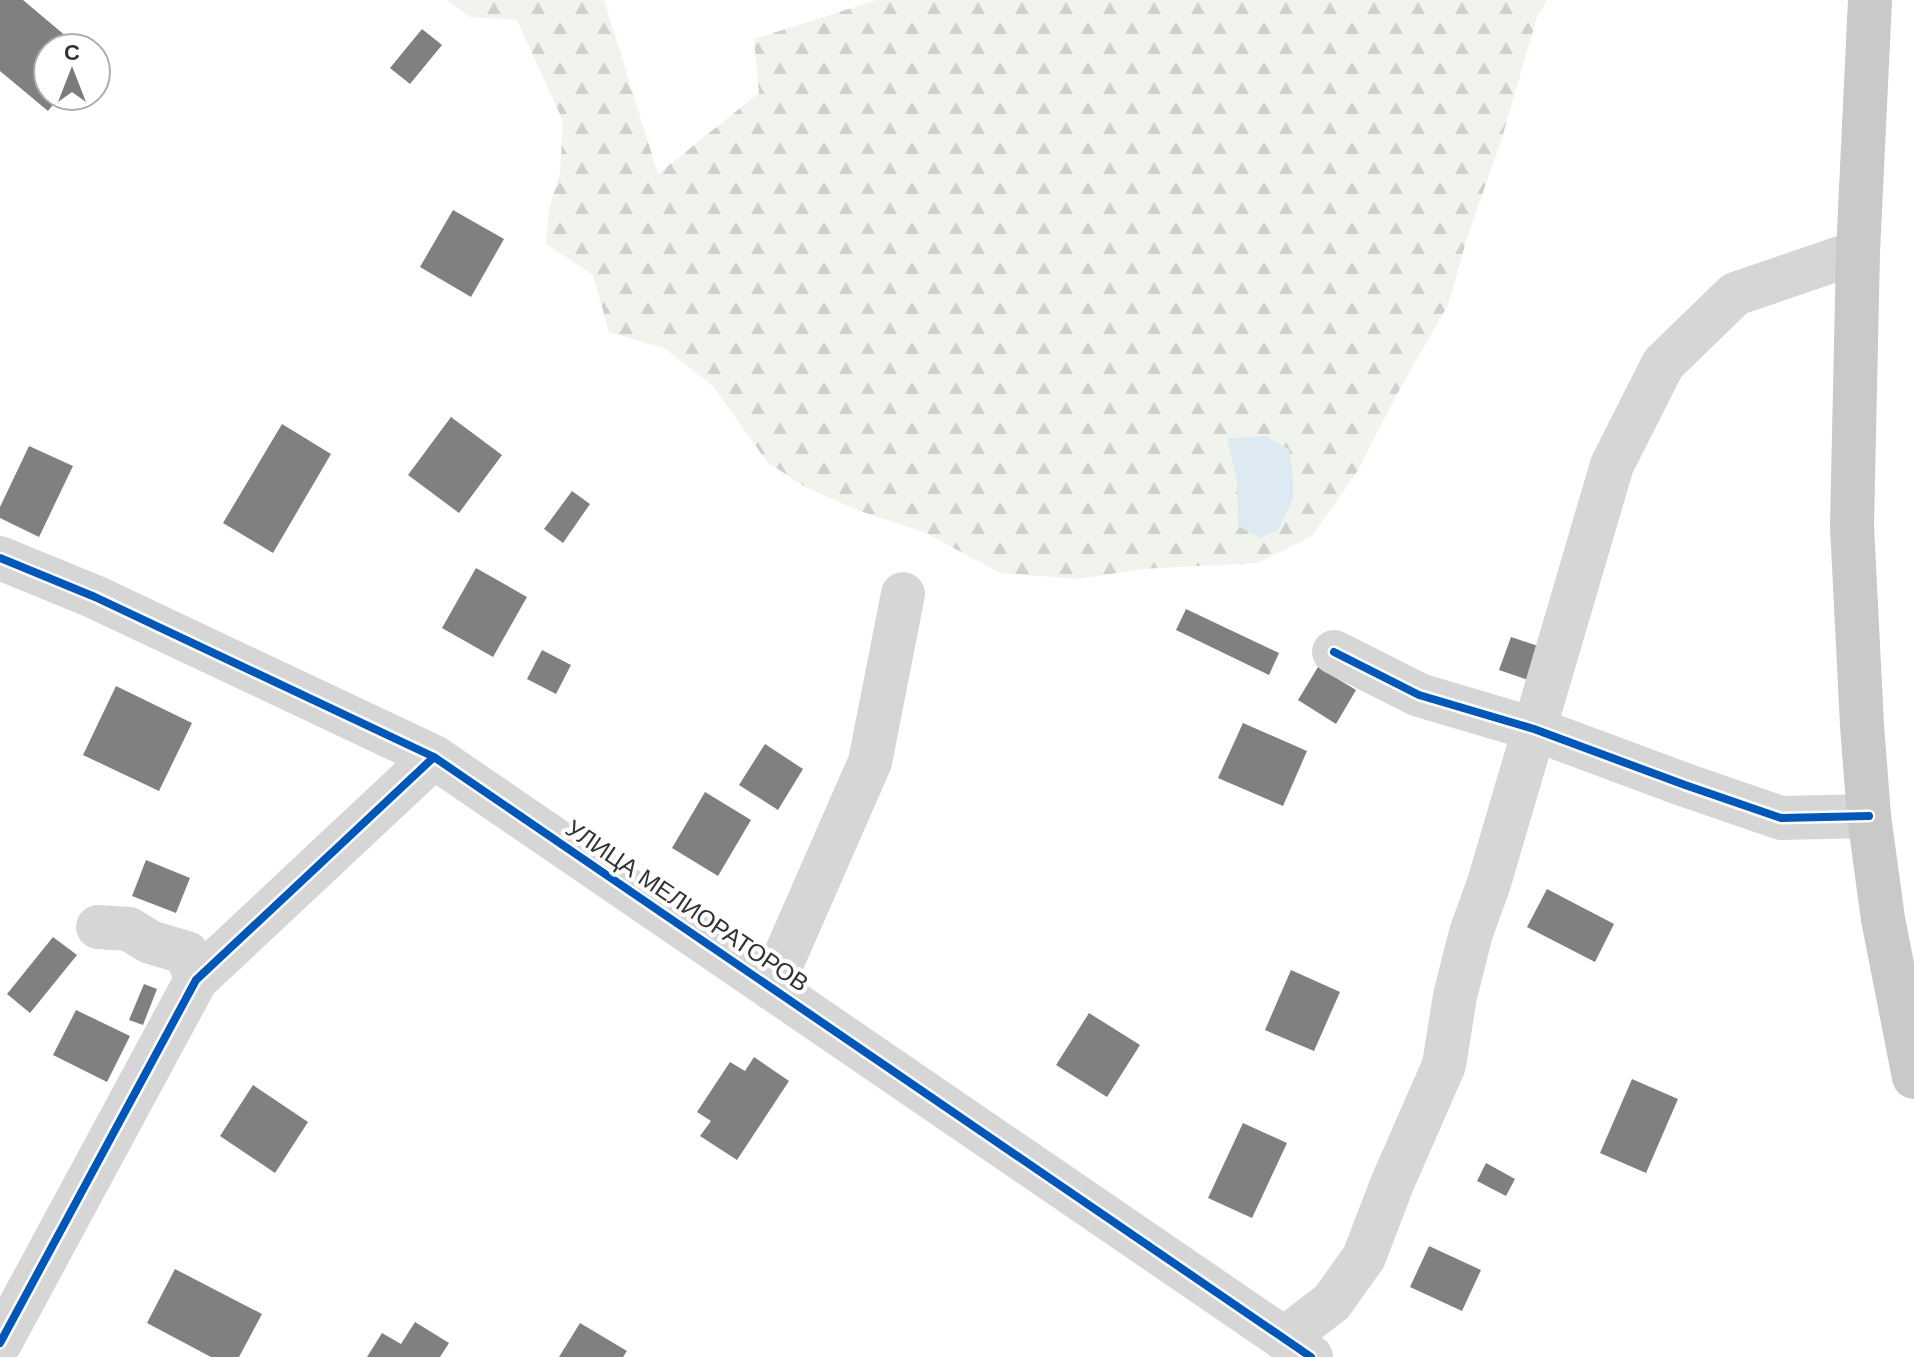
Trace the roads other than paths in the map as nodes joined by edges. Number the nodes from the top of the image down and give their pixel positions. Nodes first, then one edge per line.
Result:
1 (1870, 0) edge
2 (1858, 252) junction
3 (0, 558) edge
4 (903, 594) dead end
5 (1334, 652) dead end
6 (1534, 729) junction
7 (434, 757) junction
8 (1869, 816) junction
9 (98, 927) dead end
10 (196, 980) junction
11 (771, 988) junction
12 (1914, 1077) edge
13 (0, 1343) edge
14 (1298, 1348) edge

1 - 2 main road
2 - 6 street
2 - 8 main road
3 - 7 street, УЛИЦА МЕЛИОРАТОРОВ
4 - 11 street
5 - 6 street
6 - 8 street
6 - 14 street
7 - 10 street
7 - 11 street, УЛИЦА МЕЛИОРАТОРОВ
8 - 12 main road
9 - 10 street
10 - 13 street
11 - 14 street, УЛИЦА МЕЛИОРАТОРОВ

